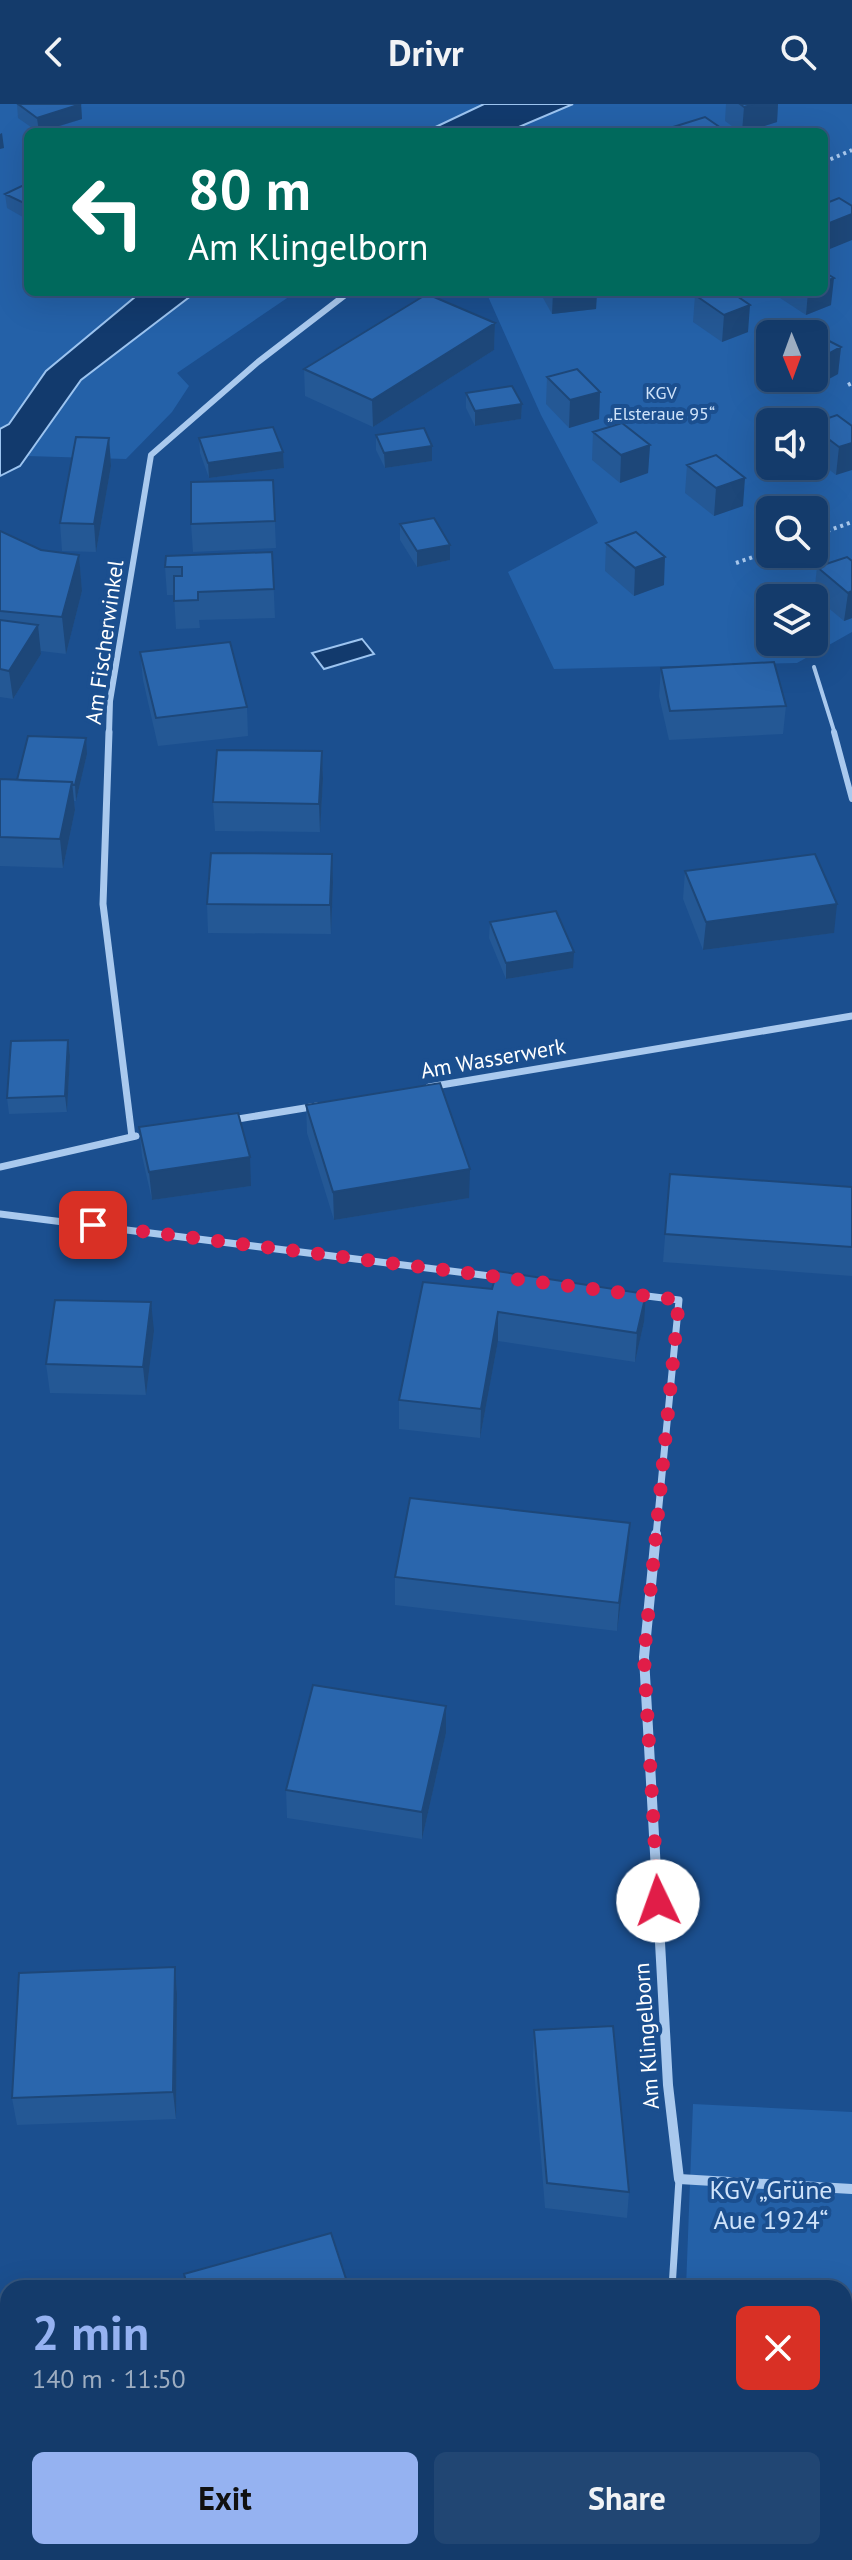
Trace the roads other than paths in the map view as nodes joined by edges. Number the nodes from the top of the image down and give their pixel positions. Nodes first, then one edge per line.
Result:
1 (344, 296) edge
2 (814, 667) dead end
3 (852, 799) edge
4 (852, 1016) edge
5 (426, 1088) edge
6 (332, 1104) edge
7 (224, 1122) edge
8 (148, 1134) edge
9 (132, 1137) junction
10 (0, 1167) edge
11 (0, 1214) edge
12 (521, 1280) edge
13 (632, 1294) edge
14 (679, 2179) junction
15 (852, 2189) edge
16 (673, 2280) edge

1 - 9 street, Am Fischerwinkel
2 - 3 lane
4 - 5 street, Am Wasserwerk
6 - 7 street
8 - 9 street
9 - 10 street
11 - 12 street
13 - 14 street, Am Klingelborn
14 - 15 street
14 - 16 lane

